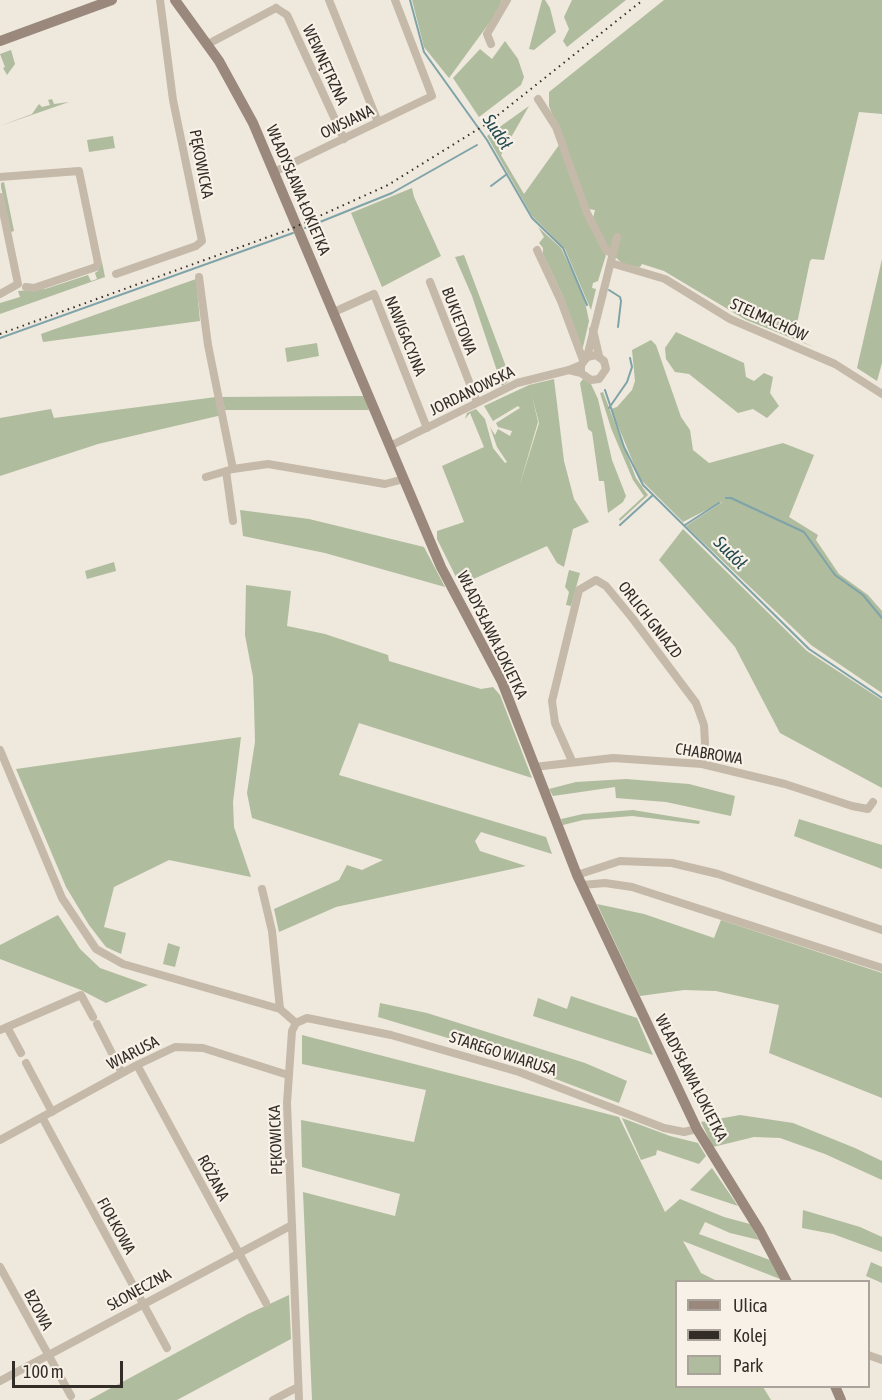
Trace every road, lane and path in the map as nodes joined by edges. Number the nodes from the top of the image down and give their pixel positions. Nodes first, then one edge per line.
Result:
1 (112, 0) edge
2 (160, 0) edge
3 (175, 0) edge
4 (329, 0) edge
5 (394, 0) edge
6 (507, 0) edge
7 (274, 4) edge
8 (0, 41) edge
9 (207, 44) junction
10 (491, 44) dead end
11 (538, 99) dead end
12 (378, 122) junction
13 (344, 139) junction
14 (274, 172) junction
15 (0, 177) edge
16 (0, 197) edge
17 (617, 237) dead end
18 (537, 250) dead end
19 (612, 258) junction
20 (116, 274) dead end
21 (199, 277) dead end
22 (430, 282) dead end
23 (26, 288) dead end
24 (0, 294) edge
25 (334, 312) junction
26 (593, 329) junction
27 (599, 356) junction
28 (583, 364) junction
29 (882, 393) edge
30 (477, 402) junction
31 (427, 428) junction
32 (390, 446) junction
33 (230, 470) junction
34 (206, 477) dead end
35 (404, 480) junction
36 (233, 521) dead end
37 (0, 750) edge
38 (572, 761) junction
39 (702, 764) junction
40 (534, 767) junction
41 (873, 802) dead end
42 (580, 880) junction
43 (262, 889) dead end
44 (882, 930) edge
45 (882, 968) edge
46 (280, 1009) junction
47 (296, 1023) junction
48 (4, 1029) edge
49 (21, 1053) dead end
50 (26, 1063) dead end
51 (137, 1065) junction
52 (122, 1073) junction
53 (288, 1075) junction
54 (52, 1112) junction
55 (42, 1117) junction
56 (697, 1129) junction
57 (0, 1140) edge
58 (292, 1225) junction
59 (238, 1251) junction
60 (0, 1267) edge
61 (786, 1280) edge
62 (143, 1303) junction
63 (266, 1303) dead end
64 (167, 1348) dead end
65 (47, 1355) junction
66 (0, 1381) edge
67 (298, 1387) junction
68 (71, 1396) dead end
69 (273, 1400) edge
70 (299, 1400) edge

1 - 8 street
2 - 20 street, PĘKOWICKA
3 - 9 street, WŁADYSŁAWA ŁOKIETKA
4 - 12 street
5 - 12 street, OWSIANA
6 - 10 street
7 - 9 street
7 - 13 street, WEWNĘTRZNA
9 - 14 street, WŁADYSŁAWA ŁOKIETKA
11 - 19 street
12 - 13 street, OWSIANA
13 - 14 street, OWSIANA
14 - 25 street, WŁADYSŁAWA ŁOKIETKA
15 - 23 street
16 - 24 street
17 - 19 street
18 - 28 street
19 - 26 street
19 - 29 street, STELMACHÓW
21 - 33 street
22 - 30 street, BUKIETOWA
25 - 31 street, NAWIGACYJNA
25 - 32 street, WŁADYSŁAWA ŁOKIETKA
26 - 27 street
26 - 28 street
27 - 28 street
27 - 28 street
28 - 30 street, JORDANOWSKA
30 - 31 street, JORDANOWSKA
31 - 32 street, JORDANOWSKA
32 - 35 street, WŁADYSŁAWA ŁOKIETKA
33 - 34 street
33 - 35 street
33 - 36 street
35 - 40 street, WŁADYSŁAWA ŁOKIETKA
37 - 46 street
38 - 39 street, CHABROWA
38 - 39 street, ORLICH GNIAZD
38 - 40 street, CHABROWA
39 - 41 street, CHABROWA
40 - 42 street, WŁADYSŁAWA ŁOKIETKA
42 - 44 street
42 - 45 street
42 - 56 street, WŁADYSŁAWA ŁOKIETKA
43 - 46 street
46 - 47 street
47 - 53 street, PĘKOWICKA
47 - 56 street, STAREGO WIARUSA
48 - 49 street
48 - 52 street
50 - 54 street
51 - 52 street, WIARUSA
51 - 53 street, WIARUSA
51 - 59 street, RÓŻANA
52 - 54 street, WIARUSA
53 - 58 street, PĘKOWICKA
54 - 55 street, WIARUSA
55 - 57 street, WIARUSA
55 - 62 street, FIOŁKOWA
56 - 61 street, WŁADYSŁAWA ŁOKIETKA
58 - 59 street, SŁONECZNA
58 - 67 street, PĘKOWICKA
59 - 62 street, SŁONECZNA
59 - 63 street, RÓŻANA
60 - 65 street, BZOWA
62 - 64 street, FIOŁKOWA
62 - 65 street, SŁONECZNA
65 - 66 street, SŁONECZNA
65 - 68 street, BZOWA
67 - 69 street
67 - 70 street, PĘKOWICKA

